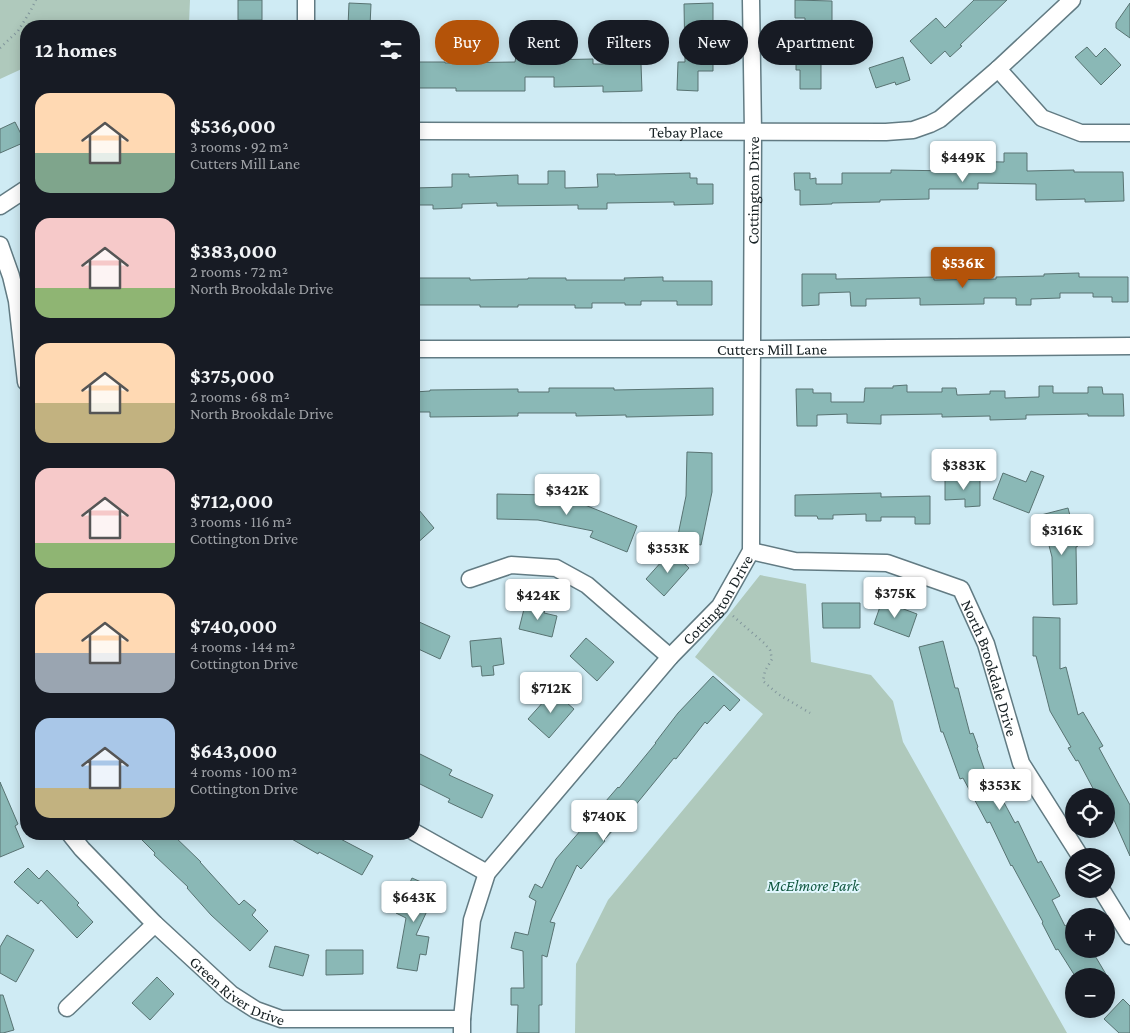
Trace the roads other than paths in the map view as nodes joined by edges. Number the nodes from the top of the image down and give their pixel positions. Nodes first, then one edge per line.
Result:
1 (306, 0) edge
2 (751, 0) edge
3 (1072, 0) edge
4 (306, 20) edge
5 (998, 69) junction
6 (420, 131) edge
7 (753, 132) junction
8 (1130, 133) edge
9 (20, 193) edge
10 (0, 206) edge
11 (0, 245) edge
12 (20, 328) edge
13 (1130, 346) edge
14 (420, 349) edge
15 (752, 349) junction
16 (751, 551) junction
17 (470, 579) dead end
18 (670, 657) junction
19 (420, 835) edge
20 (75, 840) edge
21 (1075, 848) edge
22 (487, 873) junction
23 (1106, 898) edge
24 (155, 924) junction
25 (1130, 936) edge
26 (67, 1008) dead end
27 (462, 1026) edge

1 - 4 street
2 - 7 street, Cottington Drive
3 - 5 street, Tebay Place
5 - 7 street, Tebay Place
5 - 8 street
6 - 7 street, Tebay Place
7 - 15 street, Cottington Drive
9 - 10 street
11 - 12 street
13 - 15 street, Cutters Mill Lane
14 - 15 street, Cutters Mill Lane
15 - 16 street, Cottington Drive
16 - 18 street, Cottington Drive
16 - 21 street, North Brookdale Drive
17 - 18 street
18 - 22 street, Cottington Drive
19 - 22 street
20 - 24 street, Green River Drive
22 - 27 street, Cottington Drive
23 - 25 street
24 - 26 street
24 - 27 street, Green River Drive

